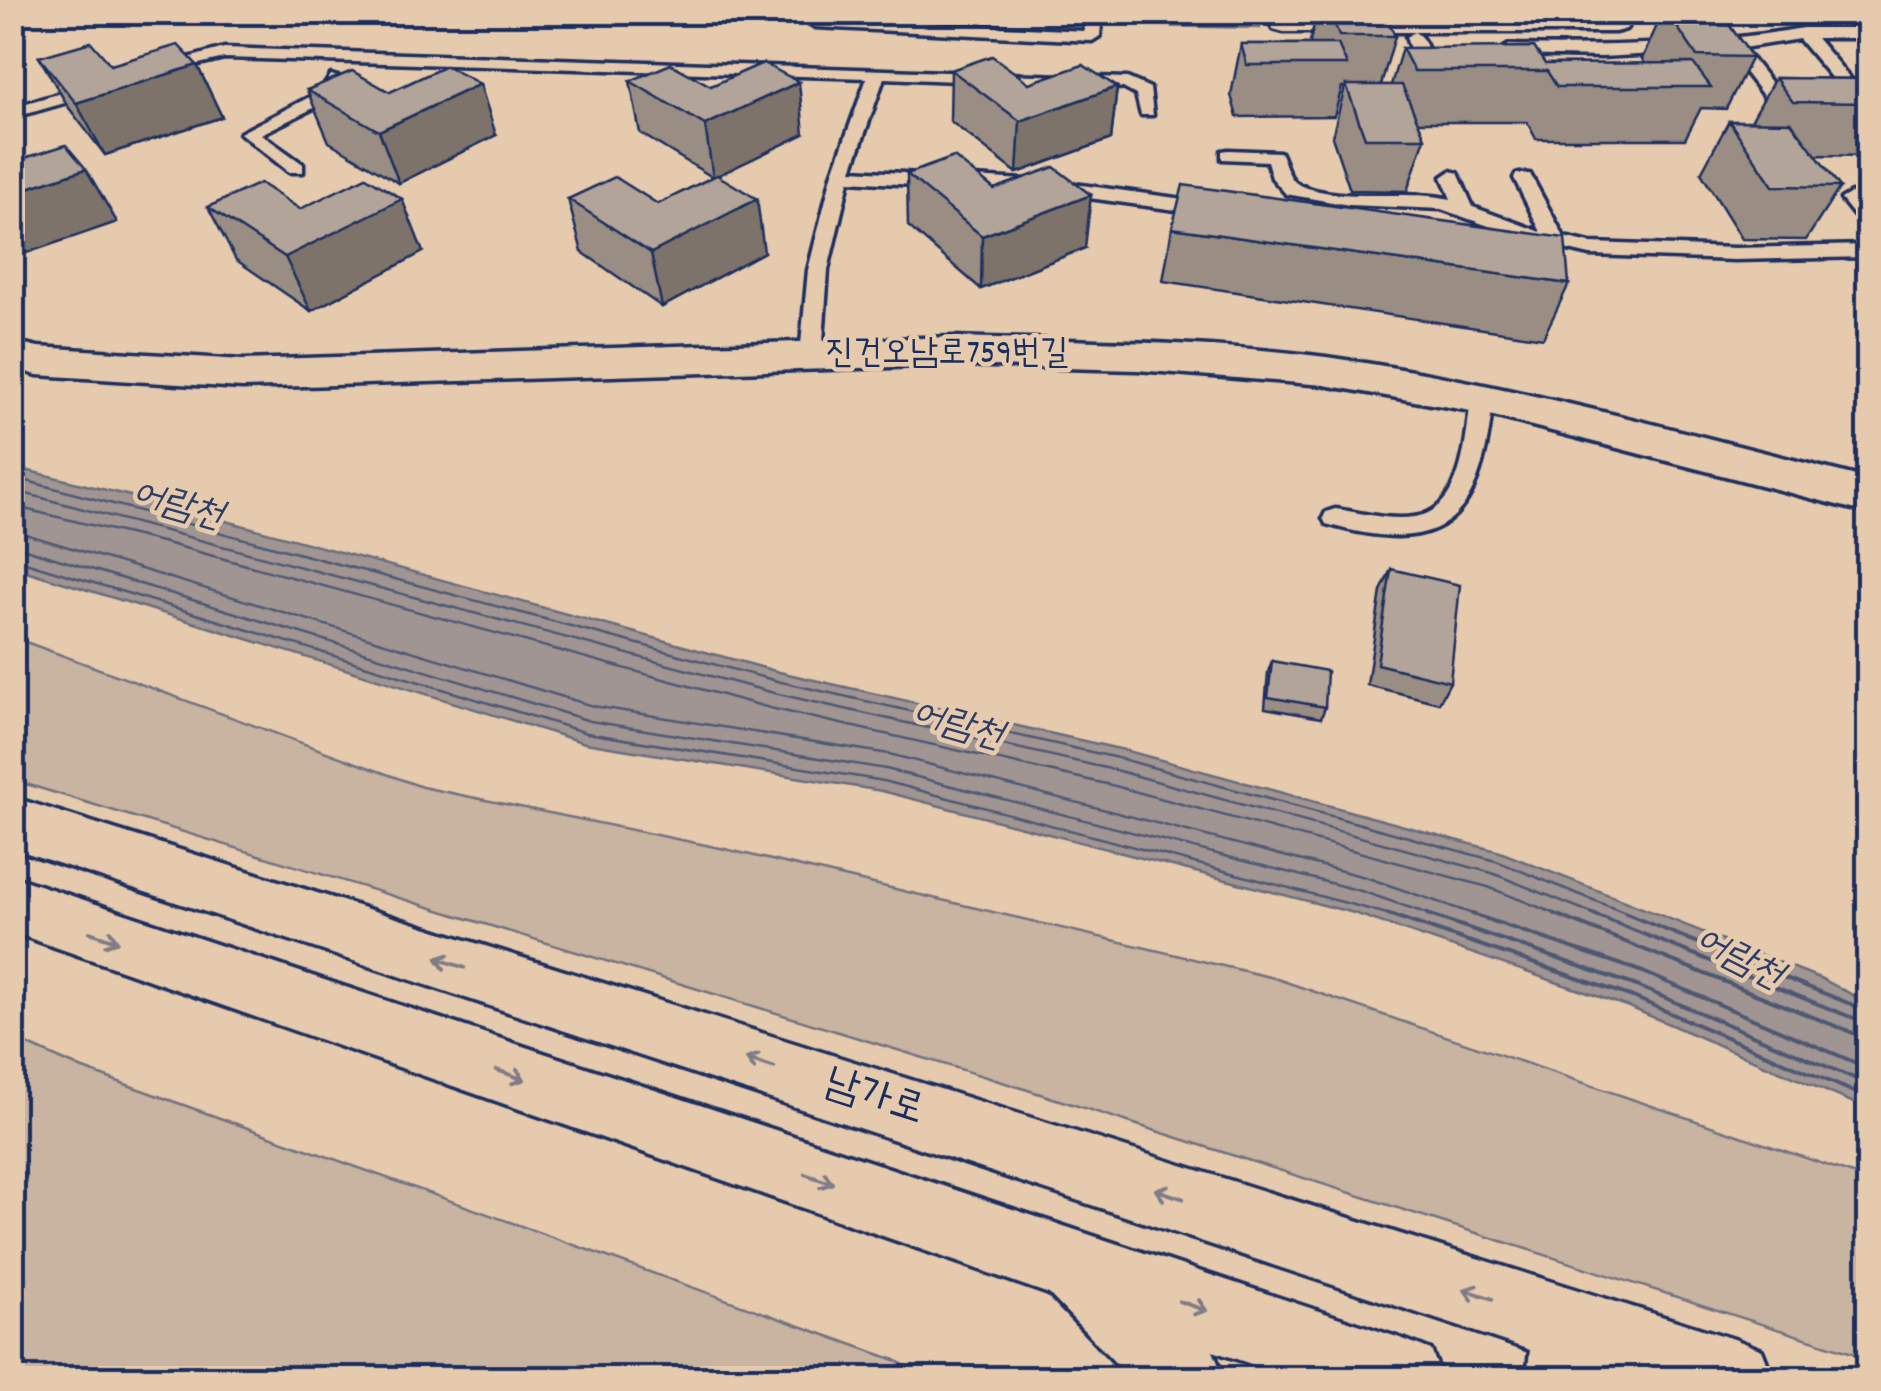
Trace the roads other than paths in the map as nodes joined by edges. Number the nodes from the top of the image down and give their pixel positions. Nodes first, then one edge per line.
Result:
1 (819, 12) edge
2 (1094, 12) edge
3 (1280, 12) edge
4 (1609, 12) edge
5 (1803, 32) junction
6 (1868, 33) edge
7 (1414, 37) dead end
8 (1732, 45) junction
9 (1510, 50) edge
10 (352, 57) junction
11 (878, 73) junction
12 (142, 74) edge
13 (1449, 76) edge
14 (123, 80) edge
15 (1861, 102) edge
16 (1778, 103) edge
17 (1147, 111) dead end
18 (12, 114) edge
19 (1228, 155) dead end
20 (296, 168) dead end
21 (841, 175) junction
22 (1450, 176) dead end
23 (1523, 178) dead end
24 (1851, 199) dead end
25 (1224, 211) edge
26 (1465, 211) junction
27 (1868, 220) edge
28 (1556, 241) junction
29 (1868, 251) edge
30 (12, 354) edge
31 (812, 356) junction
32 (1482, 398) junction
33 (1868, 496) edge
34 (1335, 518) dead end
35 (12, 822) edge
36 (12, 904) edge
37 (1066, 1262) junction
38 (1569, 1351) edge
39 (1185, 1378) edge
40 (1402, 1378) edge
41 (1734, 1378) edge

1 - 2 lane
3 - 4 street
5 - 6 lane
5 - 8 lane
5 - 15 lane
7 - 13 lane
8 - 9 lane
8 - 16 lane
10 - 11 lane
10 - 12 lane
10 - 20 lane
11 - 17 lane
11 - 21 lane
14 - 18 lane
19 - 26 lane
21 - 25 lane
21 - 31 lane
22 - 26 lane
23 - 28 lane
24 - 27 lane
26 - 28 lane
28 - 29 lane
30 - 31 street, 진건오남로759번길
31 - 32 street, 진건오남로759번길
32 - 33 street, 진건오남로759번길
32 - 34 lane
38 -> 35 street, 남가로
36 -> 37 street
37 - 39 street
37 -> 40 street
38 - 41 street, 남가로

